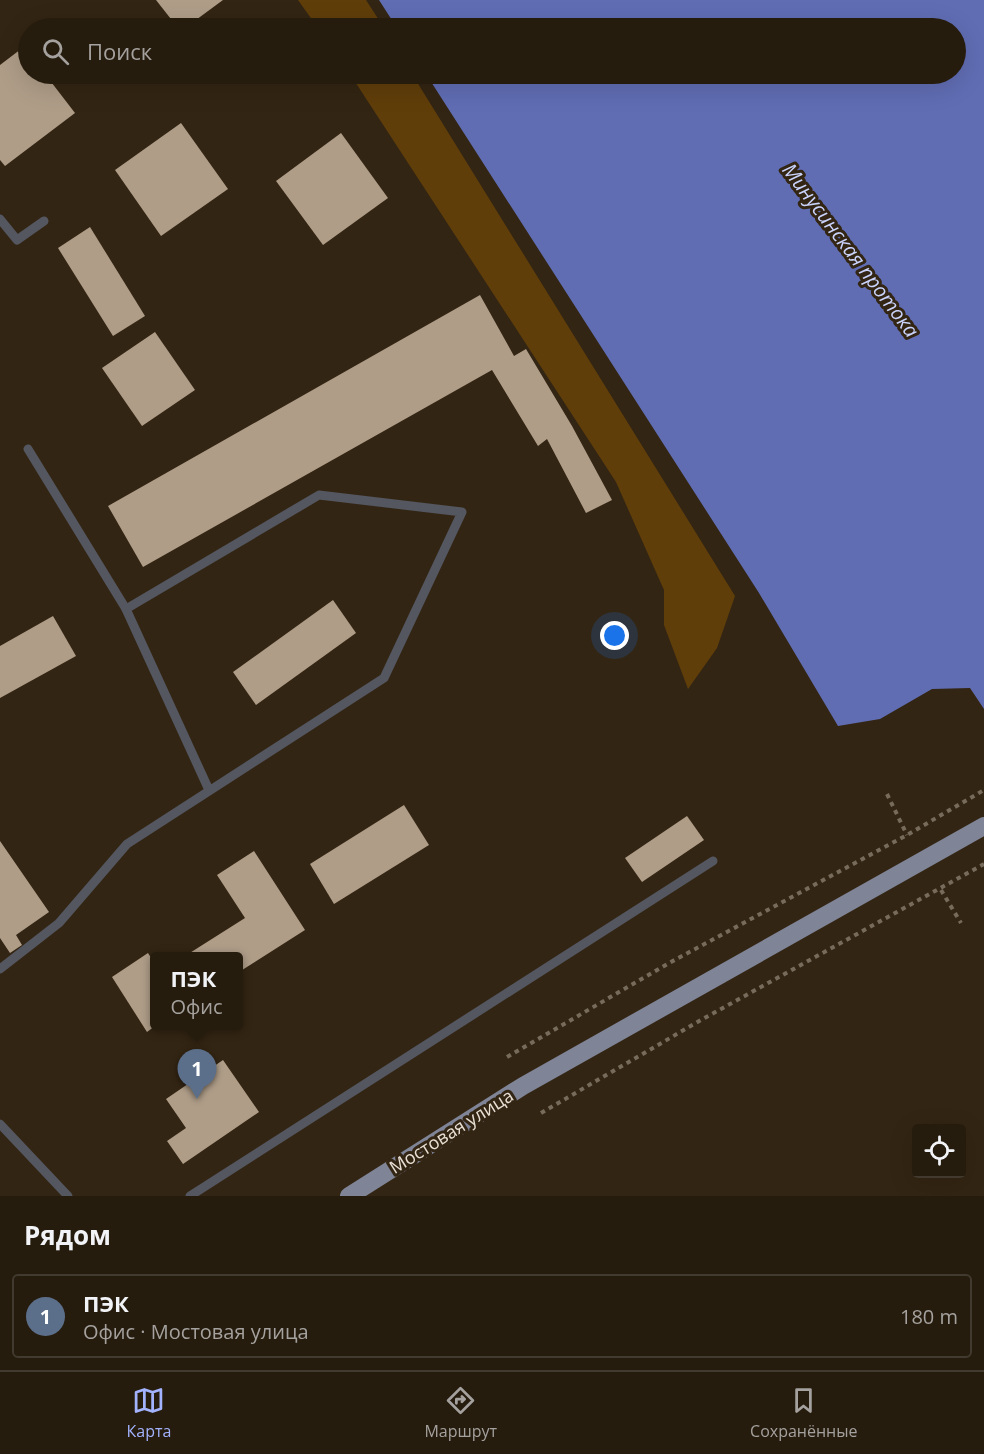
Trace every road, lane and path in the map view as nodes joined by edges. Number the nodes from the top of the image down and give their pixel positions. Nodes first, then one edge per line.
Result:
1 (0, 219) edge
2 (44, 221) dead end
3 (28, 449) dead end
4 (126, 609) junction
5 (209, 790) junction
6 (984, 790) edge
7 (887, 794) dead end
8 (984, 826) edge
9 (908, 835) junction
10 (713, 861) dead end
11 (984, 864) edge
12 (941, 890) junction
13 (961, 923) dead end
14 (0, 969) edge
15 (507, 1057) dead end
16 (541, 1113) dead end
17 (0, 1124) edge
18 (68, 1196) edge
19 (190, 1196) edge
20 (349, 1196) edge

1 - 2 lane
3 - 4 lane
4 - 5 lane
4 - 5 lane
5 - 14 lane
6 - 9 path
7 - 9 path
8 - 20 main road, Мостовая улица
9 - 15 path
10 - 19 lane
11 - 12 path
12 - 13 path
12 - 16 path
17 - 18 lane

